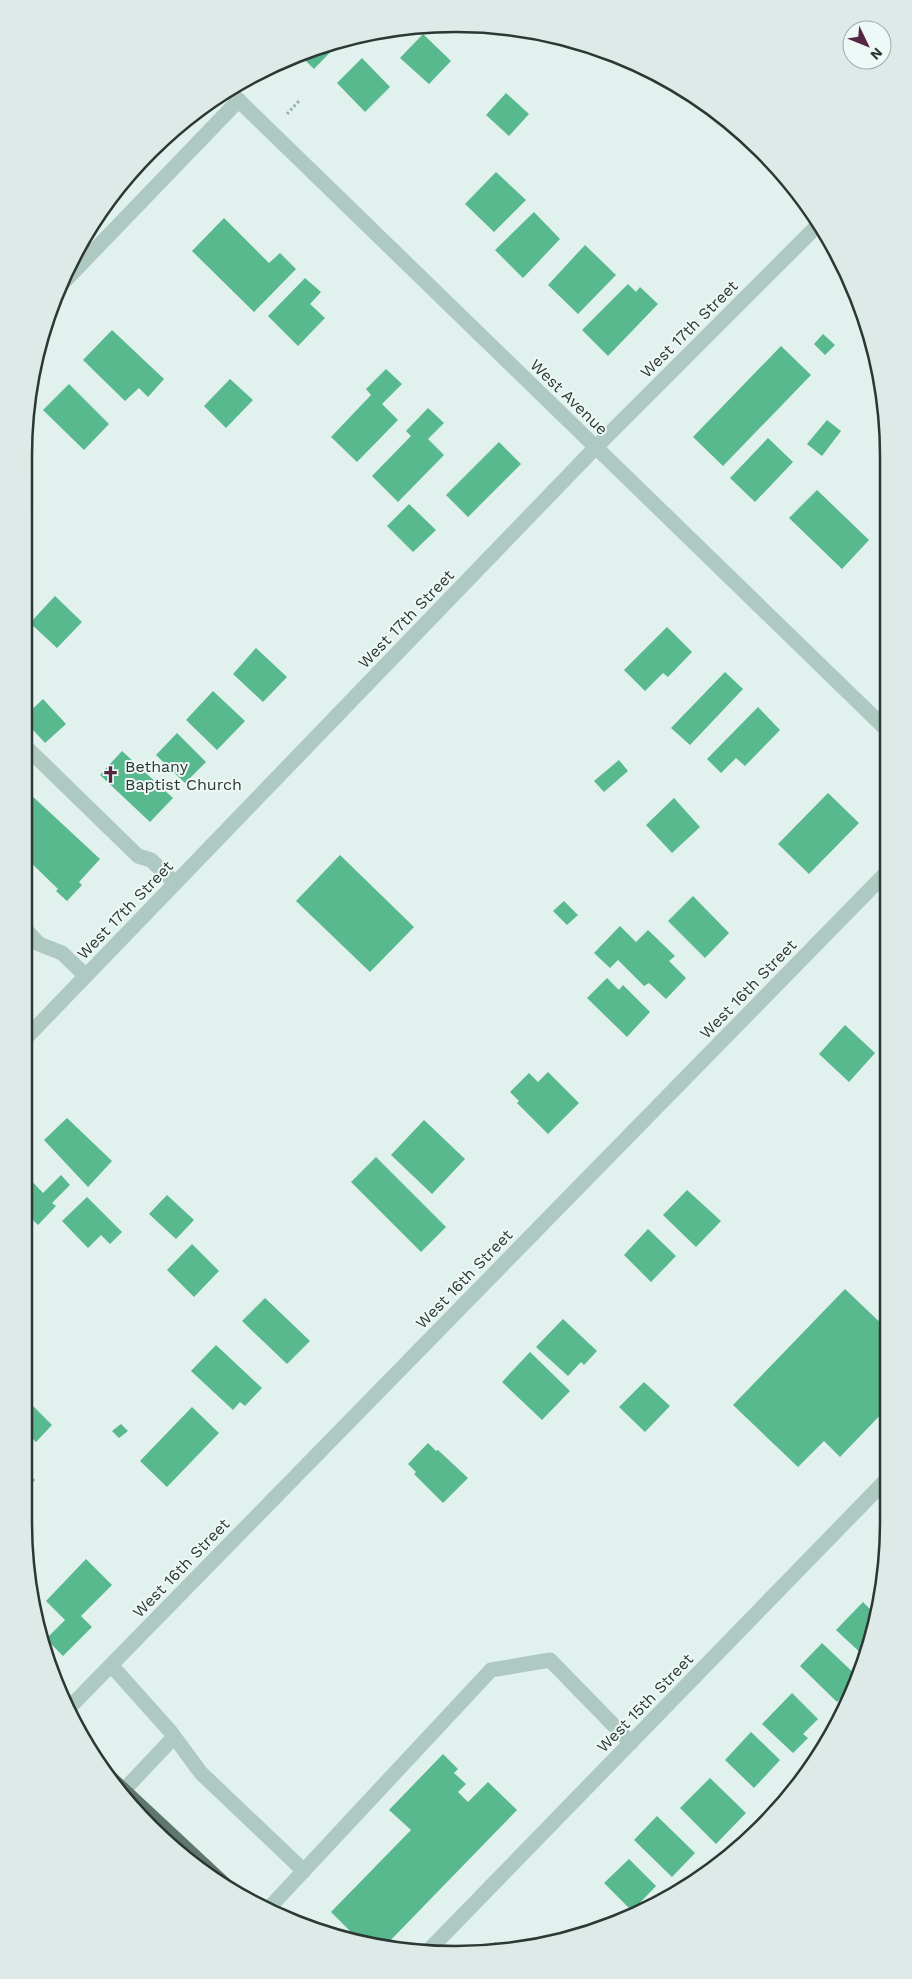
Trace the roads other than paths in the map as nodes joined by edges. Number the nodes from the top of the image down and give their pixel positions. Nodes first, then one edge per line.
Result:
1 (234, 95) edge
2 (233, 96) edge
3 (814, 229) edge
4 (77, 267) edge
5 (596, 447) junction
6 (880, 723) edge
7 (32, 753) edge
8 (880, 879) edge
9 (175, 883) junction
10 (32, 937) edge
11 (86, 976) junction
12 (32, 1032) edge
13 (880, 1486) edge
14 (111, 1665) junction
15 (73, 1704) edge
16 (174, 1737) junction
17 (631, 1742) junction
18 (126, 1788) edge
19 (149, 1813) edge
20 (190, 1852) edge
21 (304, 1871) junction
22 (272, 1904) edge
23 (433, 1946) edge

1 - 5 street, West Avenue
2 - 4 street
3 - 5 street, West 17th Street
5 - 6 street, West Avenue
5 - 9 street, West 17th Street
7 - 9 street
8 - 14 street, West 16th Street
9 - 11 street, West 17th Street
10 - 11 street
11 - 12 street, West 17th Street
13 - 17 street, West 15th Street
14 - 15 street, West 16th Street
14 - 16 street
16 - 18 street
16 - 21 street
17 - 21 street
17 - 23 street, West 15th Street
19 - 20 main road
21 - 22 street

